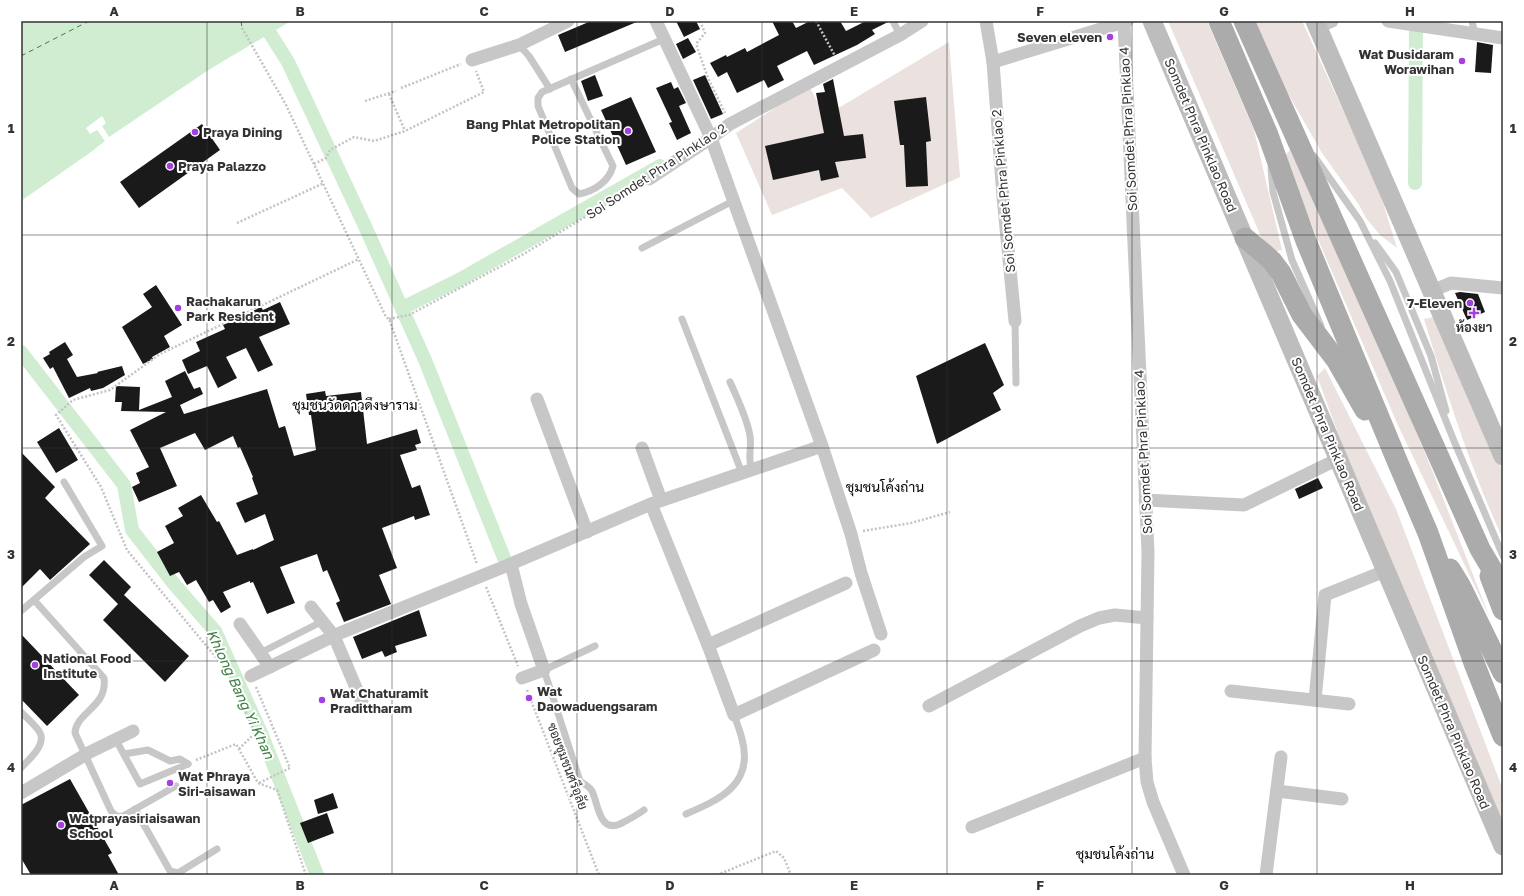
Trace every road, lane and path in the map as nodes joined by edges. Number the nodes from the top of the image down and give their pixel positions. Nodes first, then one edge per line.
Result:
1 (568, 21) edge
2 (656, 21) edge
3 (700, 21) edge
4 (816, 21) edge
5 (893, 21) edge
6 (922, 21) edge
7 (986, 21) edge
8 (1152, 21) edge
9 (1219, 21) edge
10 (1244, 21) edge
11 (1388, 21) edge
12 (1472, 21) edge
13 (1125, 22) edge
14 (1322, 23) edge
15 (242, 28) dead end
16 (1475, 34) junction
17 (900, 35) junction
18 (1503, 38) edge
19 (664, 39) junction
20 (519, 45) junction
21 (472, 60) junction
22 (993, 62) junction
23 (840, 65) junction
24 (571, 79) junction
25 (401, 88) dead end
26 (550, 89) junction
27 (396, 91) dead end
28 (388, 94) junction
29 (365, 101) dead end
30 (1286, 117) junction
31 (730, 124) junction
32 (405, 131) junction
33 (1268, 135) junction
34 (711, 138) junction
35 (314, 164) junction
36 (649, 179) joint
37 (324, 184) junction
38 (734, 201) junction
39 (1360, 221) junction
40 (237, 223) dead end
41 (1245, 238) junction
42 (642, 248) dead end
43 (359, 259) junction
44 (1503, 288) edge
45 (1432, 291) junction
46 (390, 318) junction
47 (682, 319) dead end
48 (1015, 321) joint
49 (1337, 361) junction
50 (730, 382) dead end
51 (1016, 383) dead end
52 (537, 400) dead end
53 (1454, 441) junction
54 (822, 446) junction
55 (642, 448) dead end
56 (1502, 453) edge
57 (1338, 459) junction
58 (1398, 463) junction
59 (747, 471) junction
60 (64, 482) dead end
61 (1145, 500) junction
62 (656, 502) junction
63 (950, 512) dead end
64 (587, 532) junction
65 (1428, 533) junction
66 (851, 534) junction
67 (1480, 549) junction
68 (1503, 556) edge
69 (511, 564) junction
70 (1385, 571) junction
71 (481, 575) junction
72 (846, 583) dead end
73 (1503, 588) edge
74 (34, 600) junction
75 (311, 607) dead end
76 (1503, 610) edge
77 (21, 611) edge
78 (1147, 618) junction
79 (323, 621) junction
80 (240, 624) dead end
81 (881, 634) dead end
82 (334, 636) junction
83 (708, 645) junction
84 (595, 646) dead end
85 (874, 650) dead end
86 (260, 653) junction
87 (270, 666) junction
88 (544, 670) junction
89 (1503, 673) edge
90 (251, 676) joint
91 (522, 678) junction
92 (1231, 691) dead end
93 (1315, 700) junction
94 (362, 702) dead end
95 (1349, 704) dead end
96 (929, 706) dead end
97 (21, 712) edge
98 (734, 715) junction
99 (133, 731) dead end
100 (1503, 736) edge
101 (116, 740) junction
102 (239, 749) junction
103 (124, 754) junction
104 (85, 756) junction
105 (1281, 757) dead end
106 (1146, 758) junction
107 (188, 764) junction
108 (21, 768) edge
109 (258, 783) junction
110 (176, 786) dead end
111 (1277, 791) junction
112 (21, 793) edge
113 (1342, 799) dead end
114 (135, 809) junction
115 (644, 810) dead end
116 (686, 814) dead end
117 (972, 827) dead end
118 (1503, 846) edge
119 (217, 849) dead end
120 (306, 875) edge
121 (599, 875) edge
122 (717, 875) edge
123 (791, 875) edge
124 (1184, 875) edge
125 (1266, 875) edge

1 - 20 street
2 - 19 street
3 - 31 path
4 - 23 path
5 - 17 lane
6 - 17 street, Soi Somdet Phra Pinklao 2
7 - 22 street, Soi Somdet Phra Pinklao 2
8 - 41 main road, Somdet Phra Pinklao Road
9 - 33 main road
10 - 30 main road
11 - 16 street
12 - 16 lane
13 - 22 street
13 - 61 street, Soi Somdet Phra Pinklao 4
14 - 45 main road
15 - 35 path, ซอยชุมชนศรีอุลัย
16 - 18 street
17 - 23 street, Soi Somdet Phra Pinklao 2
19 - 24 lane
19 - 34 street
20 - 21 street
20 - 26 lane
21 - 25 path
21 - 32 path
22 - 48 street, Soi Somdet Phra Pinklao 2
23 - 31 street, Soi Somdet Phra Pinklao 2
24 - 26 lane
24 - 26 lane
27 - 28 path
28 - 29 path
28 - 32 path
30 - 39 lane
30 - 67 main road
31 - 34 street, Soi Somdet Phra Pinklao 2
32 - 35 path
33 - 49 lane
33 - 58 main road
34 - 36 street, Soi Somdet Phra Pinklao 2
34 - 38 street
35 - 37 path, ซอยชุมชนศรีอุลัย
36 - 46 path, Soi Somdet Phra Pinklao 2
37 - 40 path
37 - 43 path, ซอยชุมชนศรีอุลัย
38 - 42 lane
38 - 54 street
39 - 53 lane
39 - 53 lane
41 - 49 main road
41 - 57 main road, Somdet Phra Pinklao Road
43 - 46 path, ซอยชุมชนศรีอุลัย
43 - 102 path
44 - 45 street
45 - 56 main road
46 - 71 path, ซอยชุมชนศรีอุลัย
47 - 59 lane
48 - 51 lane
49 - 58 main road
50 - 59 lane
52 - 64 street
53 - 68 lane
54 - 59 street
54 - 66 street
55 - 62 street
57 - 61 street
57 - 70 main road, Somdet Phra Pinklao Road
58 - 65 main road
59 - 62 street
60 - 74 lane
61 - 78 street, Soi Somdet Phra Pinklao 4
62 - 64 street
62 - 83 street
63 - 66 path
64 - 69 street
65 - 89 main road
65 - 100 main road
66 - 81 street
67 - 73 main road
67 - 76 main road
69 - 71 street
69 - 88 street
70 - 93 street
70 - 118 main road, Somdet Phra Pinklao Road
71 - 82 street
71 - 91 path, ซอยชุมชนศรีอุลัย
72 - 83 street
74 - 77 lane
74 - 104 lane
75 - 79 street
78 - 96 street
78 - 106 street, Soi Somdet Phra Pinklao 4
79 - 82 street
79 - 86 lane
80 - 86 street
82 - 87 street
82 - 94 street
83 - 98 street
84 - 88 lane
85 - 98 street
86 - 87 street
87 - 90 street
88 - 91 street
88 - 115 lane
90 - 109 path
91 - 121 path, ซอยชุมชนศรีอุลัย
92 - 93 street
93 - 95 street
97 - 108 lane
98 - 116 lane
99 - 101 street
101 - 103 lane
101 - 104 street
102 - 107 path
102 - 109 path
103 - 107 lane
103 - 107 lane
104 - 112 street
104 - 114 lane
105 - 111 street
106 - 117 street
106 - 124 street, Soi Somdet Phra Pinklao 4
109 - 120 path
110 - 114 lane
111 - 113 street
111 - 125 street
114 - 119 lane
122 - 123 path

